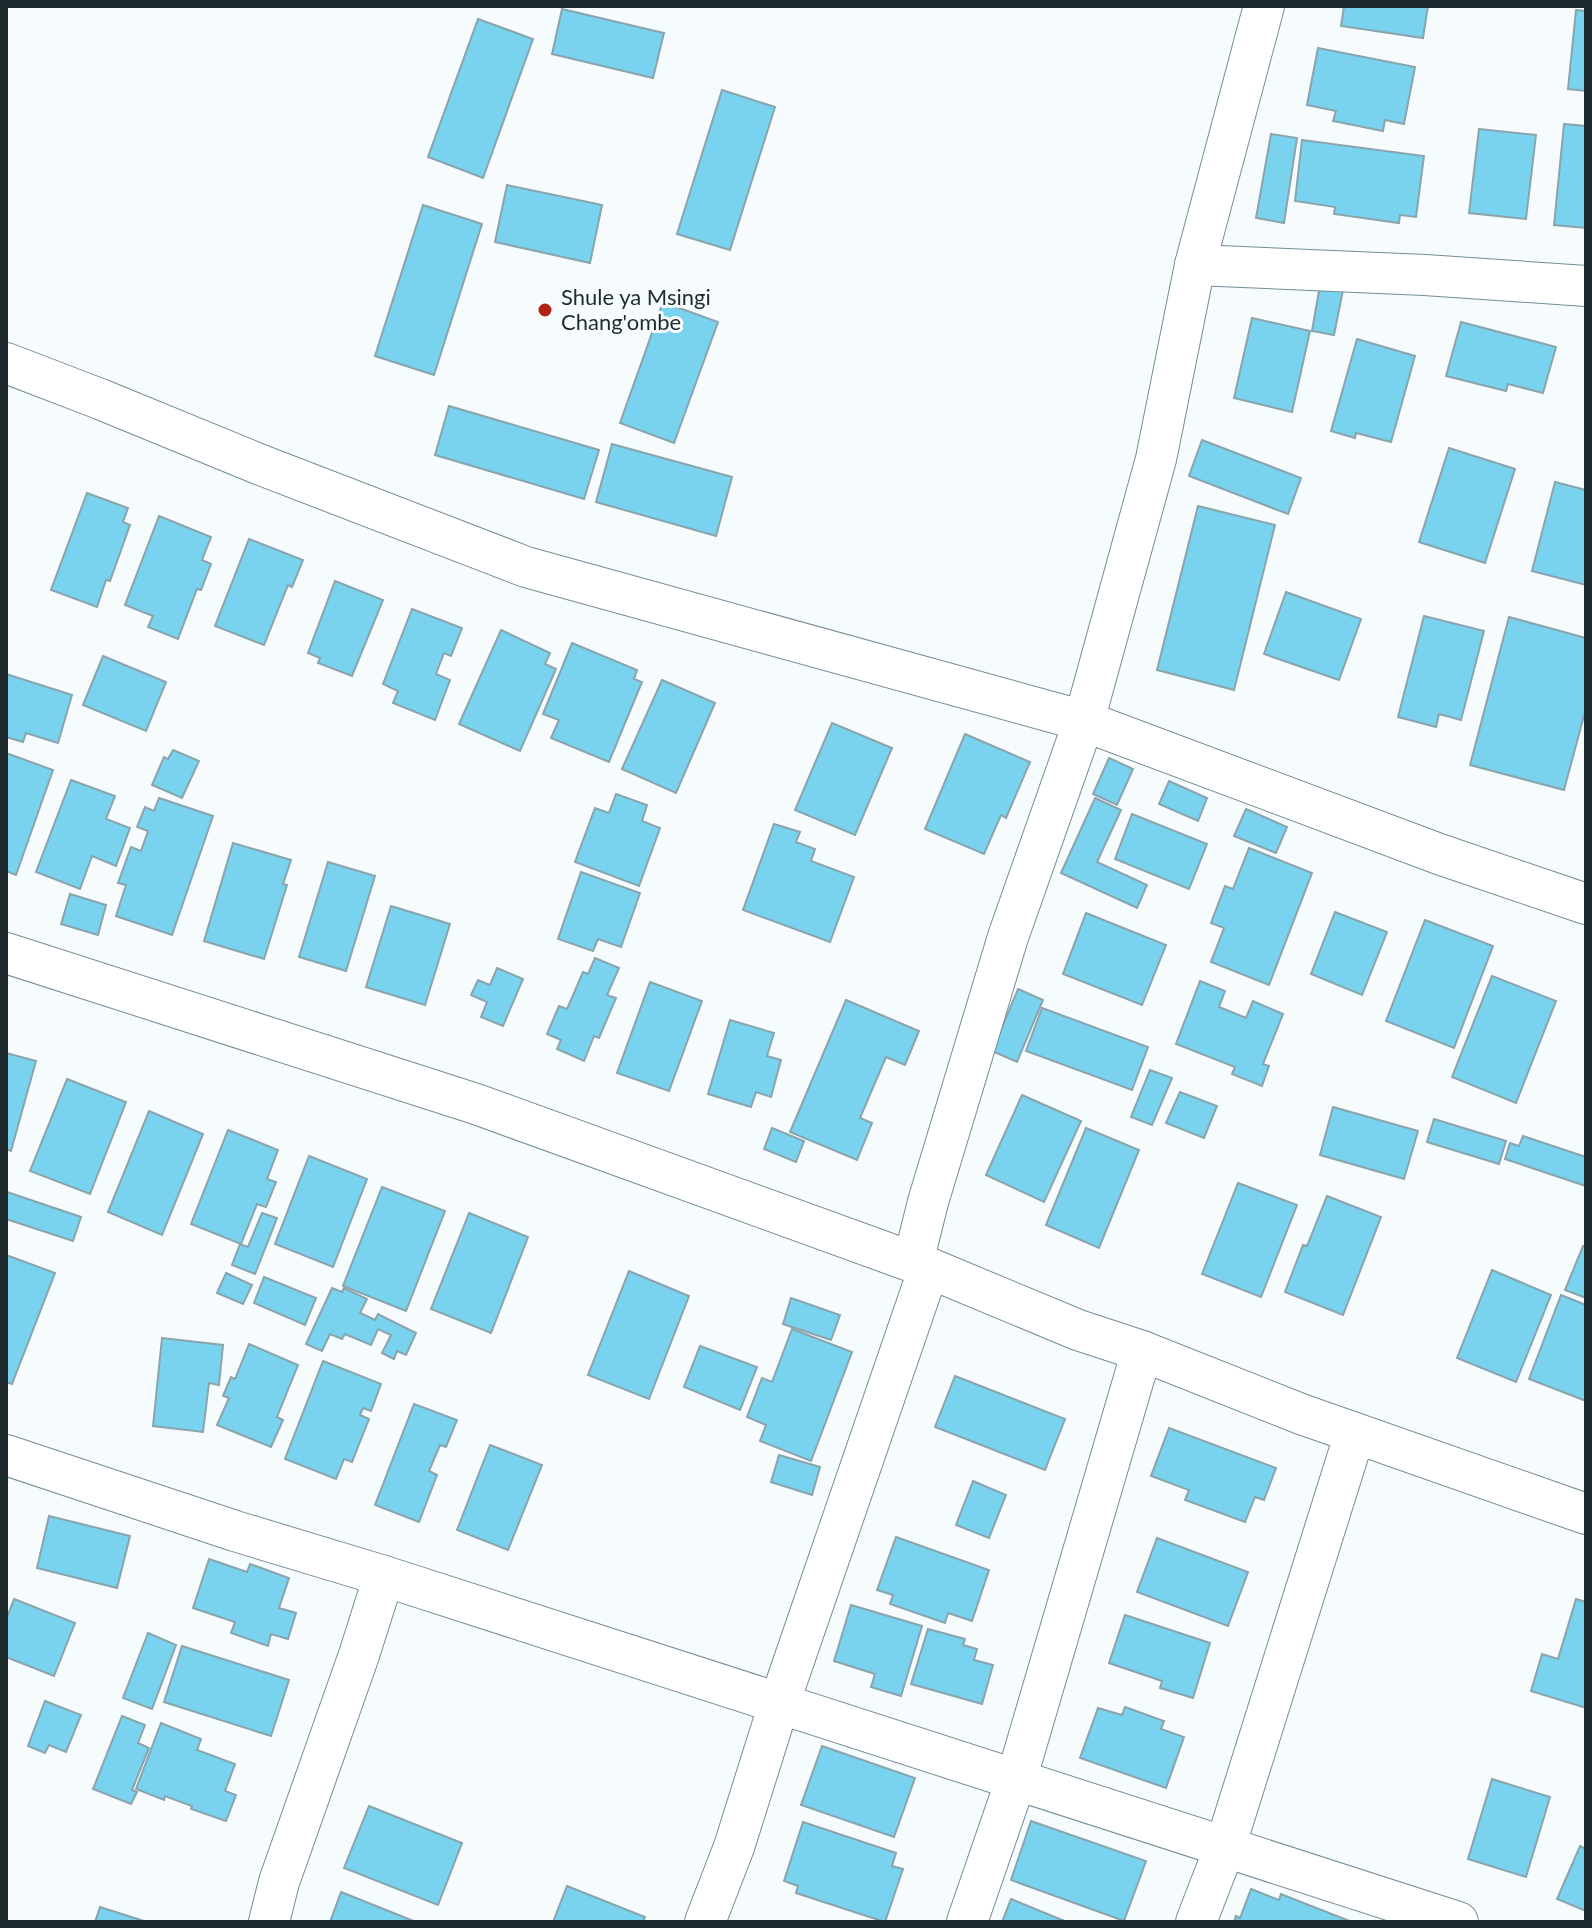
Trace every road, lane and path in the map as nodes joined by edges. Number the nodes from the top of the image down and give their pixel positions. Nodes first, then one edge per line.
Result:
1 (1264, 6) edge
2 (1195, 265) junction
3 (1586, 286) edge
4 (6, 363) edge
5 (1084, 721) junction
6 (1586, 904) edge
7 (6, 953) edge
8 (921, 1265) junction
9 (1142, 1351) junction
10 (1355, 1433) junction
11 (6, 1455) edge
12 (1586, 1514) edge
13 (384, 1576) junction
14 (779, 1704) junction
15 (1016, 1780) junction
16 (1225, 1847) junction
17 (269, 1922) edge
18 (705, 1922) edge
19 (967, 1922) edge
20 (1196, 1922) edge
21 (1458, 1922) edge

1 - 2 street
2 - 3 street
2 - 5 street
4 - 5 street
5 - 6 street
5 - 8 street
7 - 8 street
8 - 9 street
8 - 14 street
9 - 10 street
9 - 15 street
10 - 12 street
10 - 16 street
11 - 13 street
13 - 14 street
13 - 17 street
14 - 15 street
14 - 18 street
15 - 16 street
15 - 19 street
16 - 20 street
16 - 21 street

